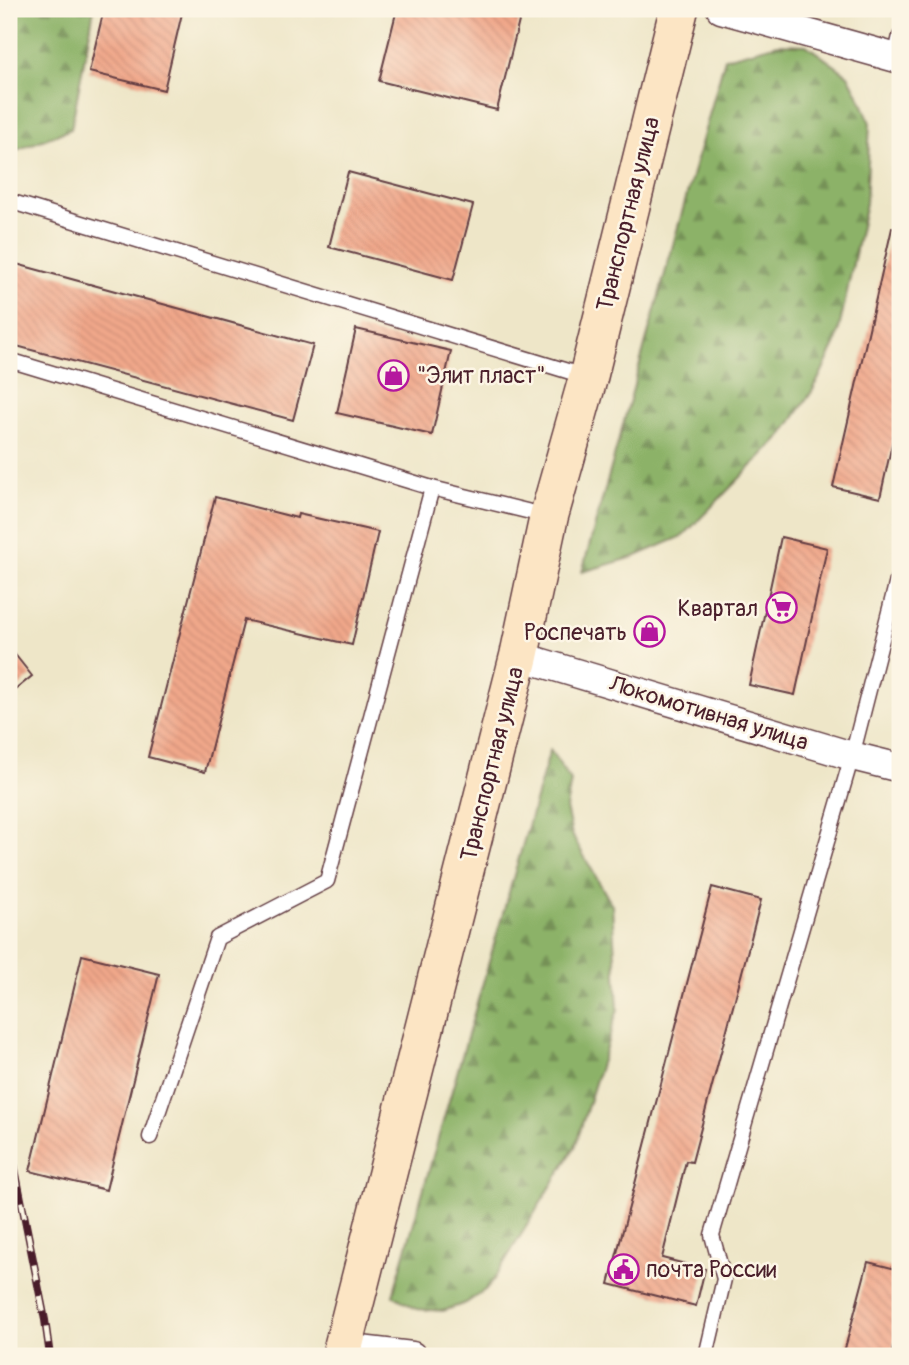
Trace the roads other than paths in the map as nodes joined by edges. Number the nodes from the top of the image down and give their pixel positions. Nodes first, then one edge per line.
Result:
1 (679, 9) edge
2 (721, 9) edge
3 (898, 51) edge
4 (9, 201) edge
5 (9, 360) edge
6 (588, 378) junction
7 (432, 488) junction
8 (549, 516) junction
9 (900, 569) edge
10 (519, 656) junction
11 (852, 756) junction
12 (900, 768) edge
13 (150, 1138) dead end
14 (342, 1352) edge
15 (412, 1356) edge
16 (706, 1356) edge

1 - 6 street, Транспортная улица
2 - 3 street
4 - 6 lane
5 - 7 lane
6 - 8 street, Транспортная улица
7 - 8 lane
7 - 13 lane
8 - 10 street, Транспортная улица
9 - 11 lane
10 - 11 street, Локомотивная улица
10 - 14 street, Транспортная улица
11 - 12 street, Локомотивная улица
11 - 16 lane
14 - 15 street

